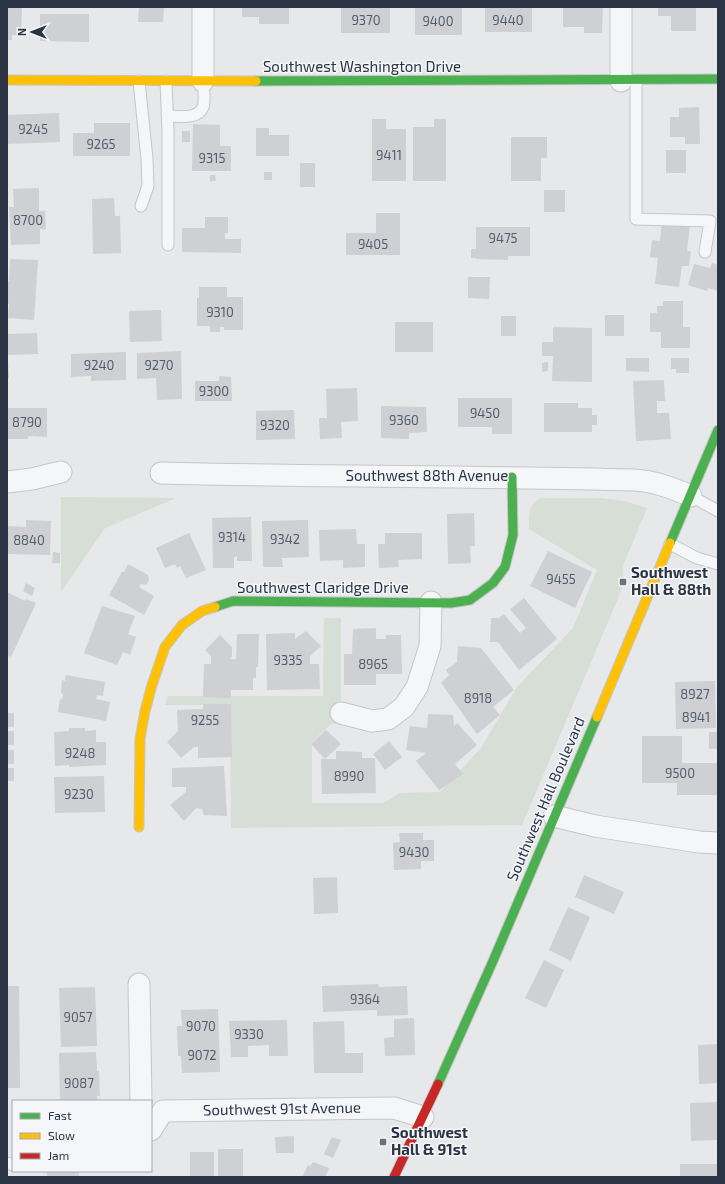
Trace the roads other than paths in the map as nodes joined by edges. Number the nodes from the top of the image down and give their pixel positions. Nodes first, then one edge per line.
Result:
1 (203, 7) edge
2 (621, 7) edge
3 (7, 80) edge
4 (718, 80) edge
5 (629, 81) junction
6 (139, 82) junction
7 (166, 82) junction
8 (203, 82) junction
9 (168, 116) junction
10 (141, 206) dead end
11 (168, 245) dead end
12 (705, 252) dead end
13 (718, 430) edge
14 (62, 472) dead end
15 (162, 473) dead end
16 (512, 477) junction
17 (7, 482) edge
18 (690, 496) junction
19 (718, 511) edge
20 (670, 544) junction
21 (718, 564) edge
22 (431, 602) junction
23 (341, 713) dead end
24 (554, 816) junction
25 (139, 827) dead end
26 (718, 843) edge
27 (140, 984) dead end
28 (141, 1100) edge
29 (424, 1117) junction
30 (152, 1128) edge
31 (394, 1177) edge

1 - 8 street
2 - 5 street
3 - 6 street, Southwest Washington Drive
4 - 5 street, Southwest Washington Drive
5 - 8 street, Southwest Washington Drive
5 - 12 lane
6 - 7 street, Southwest Washington Drive
6 - 10 lane
7 - 8 street, Southwest Washington Drive
7 - 9 lane
8 - 9 lane
9 - 11 lane
13 - 18 street, Southwest Hall Boulevard
14 - 17 street
15 - 16 street, Southwest 88th Avenue
16 - 18 street, Southwest 88th Avenue
16 - 22 street, Southwest Claridge Drive
18 - 19 lane
18 - 20 street, Southwest Hall Boulevard
20 - 21 lane
20 - 24 street, Southwest Hall Boulevard
22 - 23 street
22 - 25 street, Southwest Claridge Drive
24 - 26 street
24 - 29 street, Southwest Hall Boulevard
27 - 28 street
29 - 30 street, Southwest 91st Avenue
29 - 31 street, Southwest Hall Boulevard

